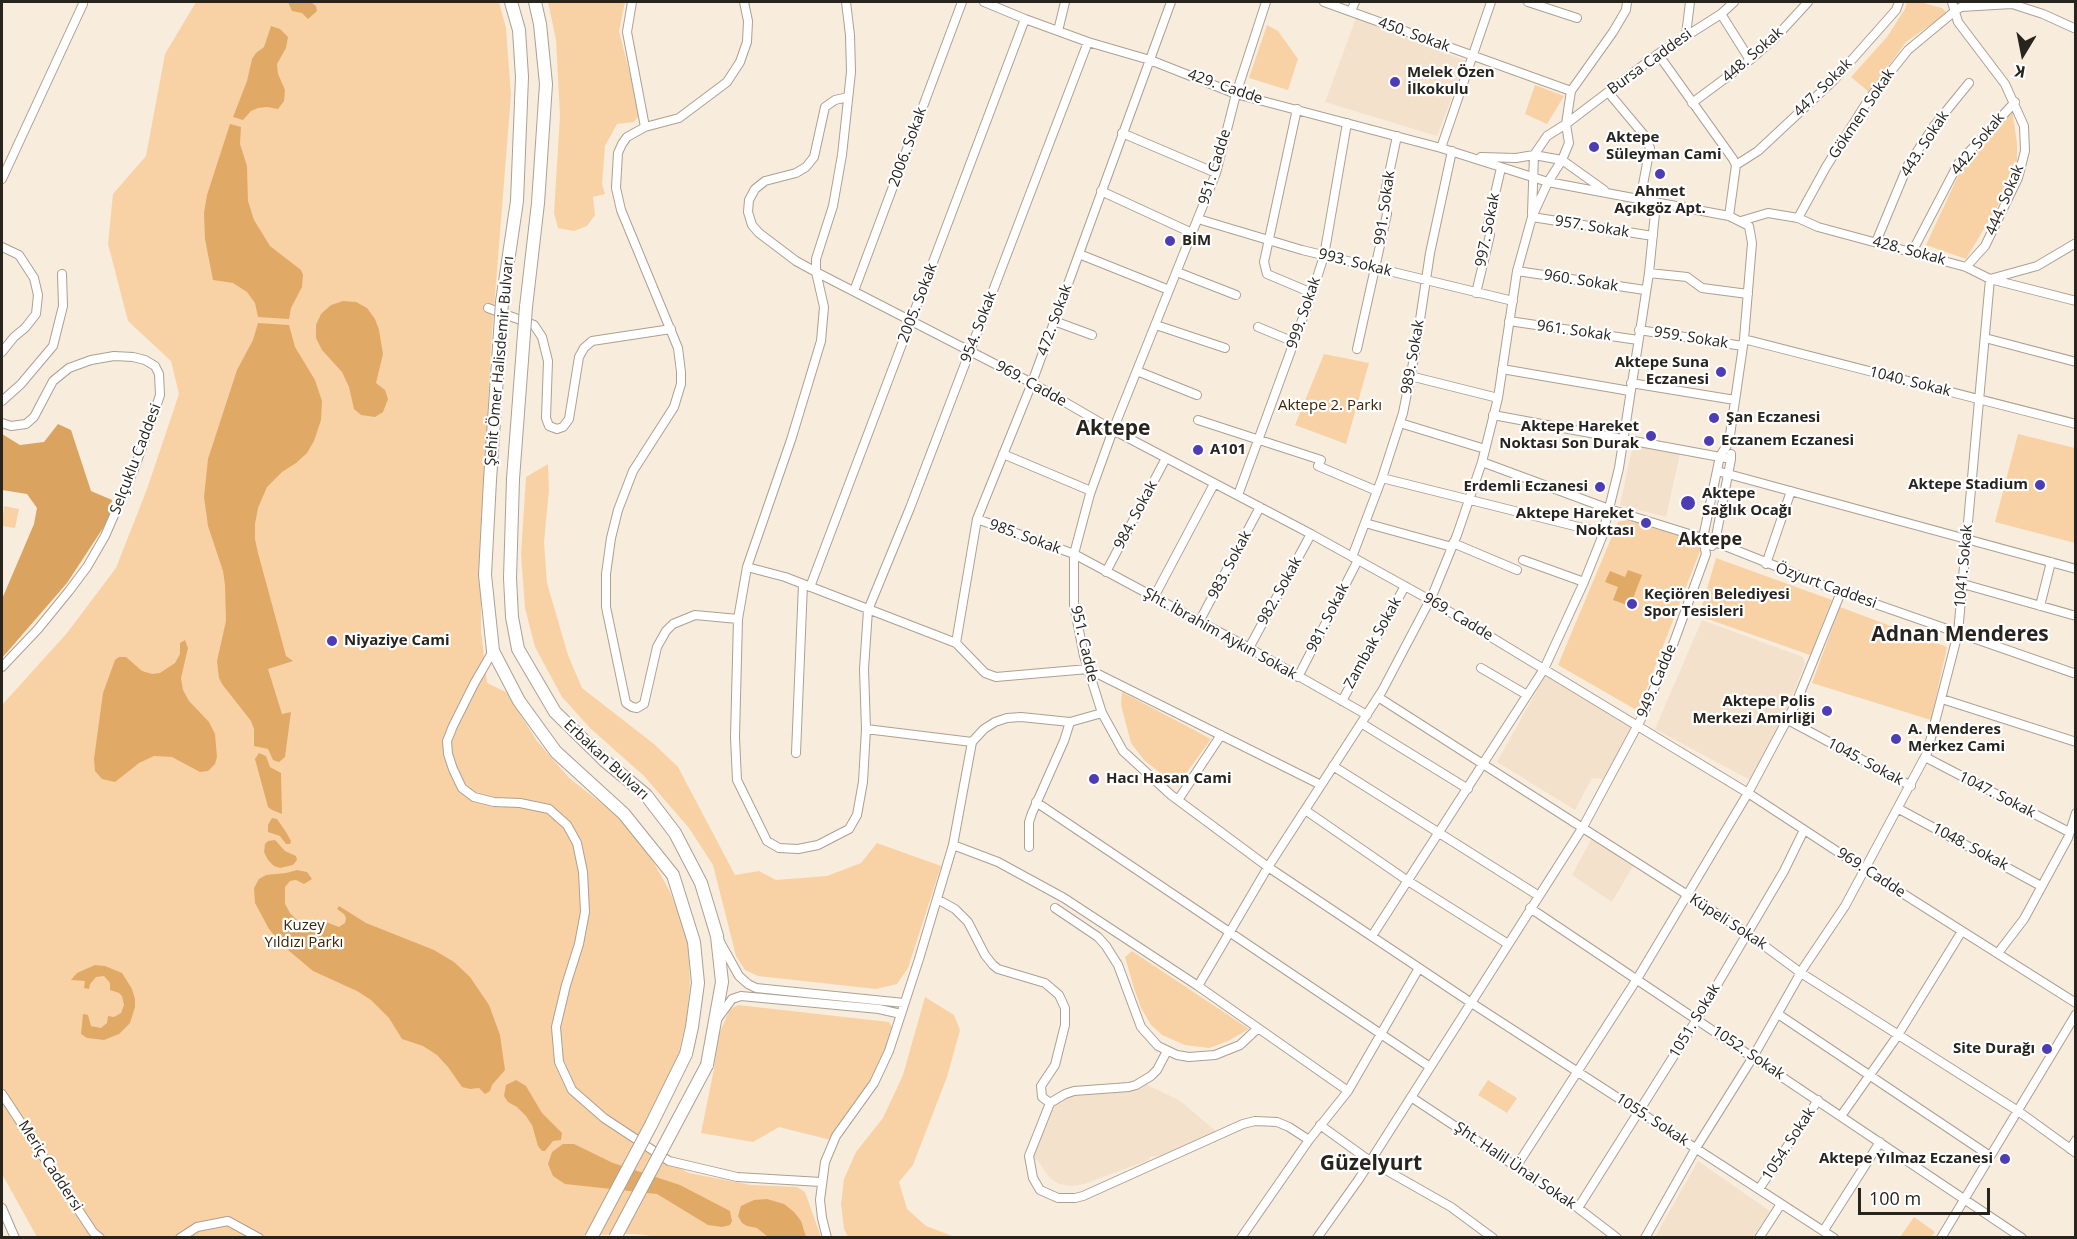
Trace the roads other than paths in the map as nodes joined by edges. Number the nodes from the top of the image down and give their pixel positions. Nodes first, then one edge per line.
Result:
1 (511, 2) edge
2 (535, 2) edge
3 (632, 2) edge
4 (744, 2) edge
5 (846, 2) edge
6 (962, 2) edge
7 (984, 2) edge
8 (1065, 2) edge
9 (1171, 2) edge
10 (1266, 2) edge
11 (1324, 2) edge
12 (1355, 2) edge
13 (1491, 2) edge
14 (1528, 2) edge
15 (1627, 2) edge
16 (1690, 2) edge
17 (1734, 2) edge
18 (1808, 2) edge
19 (1899, 2) edge
20 (1952, 2) edge
21 (83, 4) dead end
22 (1955, 11) junction
23 (1351, 12) junction
24 (1721, 14) junction
25 (1577, 18) dead end
26 (1025, 19) junction
27 (2076, 28) edge
28 (1058, 31) junction
29 (1686, 35) junction
30 (1088, 42) junction
31 (1658, 54) junction
32 (1472, 56) junction
33 (1150, 60) junction
34 (1750, 60) junction
35 (1969, 83) dead end
36 (1571, 91) junction
37 (1608, 92) junction
38 (1236, 94) junction
39 (848, 97) junction
40 (2014, 102) junction
41 (1692, 103) junction
42 (1297, 109) junction
43 (1347, 123) junction
44 (1566, 124) junction
45 (645, 127) junction
46 (1122, 133) junction
47 (1397, 136) junction
48 (1441, 148) junction
49 (1452, 151) junction
50 (1534, 155) junction
51 (1471, 157) junction
52 (1562, 160) junction
53 (1736, 165) junction
54 (1501, 168) junction
55 (1216, 172) junction
56 (1532, 177) junction
57 (2, 179) edge
58 (1548, 182) junction
59 (1101, 191) junction
60 (1608, 193) junction
61 (1640, 200) junction
62 (1656, 203) junction
63 (1729, 216) junction
64 (1532, 217) junction
65 (1798, 218) junction
66 (1198, 219) junction
67 (1742, 221) junction
68 (1192, 233) junction
69 (1653, 236) junction
70 (1269, 241) junction
71 (1876, 242) junction
72 (2076, 243) edge
73 (2, 247) edge
74 (1912, 252) junction
75 (1078, 254) junction
76 (1324, 256) junction
77 (1966, 267) junction
78 (1375, 268) junction
79 (1517, 271) junction
80 (816, 272) junction
81 (1177, 272) junction
82 (1648, 273) junction
83 (62, 274) dead end
84 (1990, 279) junction
85 (1426, 281) junction
86 (1169, 290) junction
87 (1645, 290) junction
88 (854, 291) junction
89 (1312, 293) junction
90 (1476, 293) junction
91 (1748, 294) junction
92 (1236, 296) dead end
93 (1513, 301) junction
94 (2076, 301) edge
95 (488, 308) dead end
96 (912, 321) junction
97 (1054, 321) junction
98 (1509, 321) junction
99 (1156, 325) junction
100 (1258, 327) dead end
101 (671, 329) junction
102 (1639, 330) junction
103 (1092, 335) dead end
104 (1985, 338) junction
105 (1638, 340) junction
106 (1294, 342) junction
107 (1743, 343) junction
108 (1225, 348) dead end
109 (1357, 349) dead end
110 (970, 351) junction
111 (2, 352) edge
112 (2076, 362) edge
113 (1502, 369) junction
114 (1137, 371) junction
115 (1410, 375) junction
116 (1032, 383) junction
117 (1631, 387) junction
118 (1197, 395) dead end
119 (1498, 398) junction
120 (1735, 400) junction
121 (1980, 400) junction
122 (2, 401) edge
123 (1493, 415) junction
124 (1198, 420) dead end
125 (2, 423) edge
126 (1400, 423) junction
127 (2076, 424) edge
128 (1113, 430) junction
129 (1624, 437) junction
130 (1258, 440) junction
131 (1485, 449) junction
132 (1003, 454) junction
133 (1726, 455) junction
134 (1166, 458) junction
135 (1482, 462) junction
136 (1717, 471) junction
137 (1728, 474) junction
138 (1382, 478) junction
139 (1214, 484) junction
140 (1091, 491) junction
141 (1377, 491) junction
142 (1791, 491) junction
143 (1238, 495) junction
144 (1470, 498) junction
145 (1260, 507) junction
146 (1610, 507) junction
147 (976, 519) junction
148 (1365, 523) junction
149 (1603, 533) junction
150 (1311, 534) junction
151 (1703, 536) junction
152 (1967, 538) junction
153 (1715, 540) junction
154 (1453, 545) junction
155 (1074, 554) junction
156 (1706, 554) junction
157 (1355, 559) junction
158 (1523, 560) dead end
159 (2051, 562) junction
160 (1766, 564) junction
161 (747, 567) junction
162 (2076, 569) edge
163 (1517, 570) dead end
164 (1106, 572) junction
165 (1584, 582) junction
166 (1963, 584) junction
167 (807, 586) junction
168 (1405, 586) junction
169 (1842, 592) junction
170 (1154, 597) junction
171 (1430, 600) junction
172 (2040, 606) junction
173 (868, 610) junction
174 (2076, 616) edge
175 (738, 619) junction
176 (1199, 622) junction
177 (1958, 633) junction
178 (956, 643) junction
179 (1249, 648) junction
180 (518, 649) joint
181 (493, 651) junction
182 (2, 667) edge
183 (1481, 668) dead end
184 (1088, 669) junction
185 (1544, 669) junction
186 (2076, 674) edge
187 (1298, 677) junction
188 (1527, 696) junction
189 (1378, 697) junction
190 (1942, 699) junction
191 (1342, 701) junction
192 (1102, 713) junction
193 (1364, 719) junction
194 (1788, 720) junction
195 (1070, 722) junction
196 (1638, 725) junction
197 (866, 729) junction
198 (1221, 735) junction
199 (972, 742) junction
200 (2076, 742) edge
201 (796, 753) dead end
202 (1925, 758) junction
203 (1484, 764) junction
204 (1333, 766) junction
205 (1321, 785) junction
206 (1911, 786) junction
207 (1468, 789) junction
208 (1748, 793) junction
209 (1178, 800) junction
210 (1036, 802) junction
211 (1899, 809) junction
212 (1305, 810) junction
213 (2076, 813) edge
214 (1583, 827) junction
215 (1804, 830) junction
216 (2069, 832) junction
217 (1439, 833) junction
218 (953, 845) junction
219 (1029, 847) dead end
220 (1268, 867) junction
221 (1864, 869) junction
222 (1408, 881) junction
223 (2041, 885) junction
224 (1539, 896) junction
225 (1688, 896) junction
226 (937, 899) junction
227 (1055, 908) dead end
228 (1530, 908) junction
229 (1962, 931) junction
230 (1229, 932) junction
231 (1748, 933) junction
232 (717, 936) junction
233 (1372, 936) junction
234 (1508, 944) junction
235 (1998, 953) junction
236 (1419, 968) junction
237 (1801, 973) junction
238 (1637, 979) junction
239 (1198, 986) junction
240 (1470, 1002) junction
241 (904, 1003) junction
242 (2076, 1003) edge
243 (901, 1014) junction
244 (1778, 1014) junction
245 (2076, 1014) edge
246 (1697, 1019) junction
247 (715, 1024) junction
248 (1257, 1029) junction
249 (1382, 1035) junction
250 (1898, 1035) junction
251 (1167, 1051) junction
252 (1753, 1057) junction
253 (1430, 1067) junction
254 (1577, 1071) junction
255 (1869, 1077) junction
256 (1348, 1091) junction
257 (2, 1094) edge
258 (1411, 1097) junction
259 (1818, 1100) junction
260 (1050, 1103) junction
261 (1639, 1111) junction
262 (2018, 1111) junction
263 (1841, 1116) junction
264 (1320, 1125) junction
265 (1309, 1140) junction
266 (2076, 1140) edge
267 (1880, 1142) junction
268 (1696, 1148) junction
269 (2073, 1151) edge
270 (1990, 1156) junction
271 (1370, 1161) junction
272 (1516, 1167) junction
273 (821, 1182) junction
274 (1759, 1189) junction
275 (1965, 1199) junction
276 (1780, 1204) junction
277 (2, 1208) edge
278 (1578, 1208) junction
279 (1824, 1230) junction
280 (15, 1238) edge
281 (100, 1238) edge
282 (180, 1238) edge
283 (259, 1238) edge
284 (591, 1238) edge
285 (615, 1238) edge
286 (827, 1238) edge
287 (1240, 1238) edge
288 (1317, 1238) edge
289 (1493, 1238) edge
290 (1617, 1238) edge
291 (1645, 1238) edge
292 (1759, 1238) edge
293 (1834, 1238) edge
294 (1941, 1238) edge
295 (2022, 1238) edge

1 - 181 highway, Şehit Ömer Halisdemir Bulvarı, bridge
2 - 180 highway, Şehit Ömer Halisdemir Bulvarı, bridge
3 - 45 street
4 - 45 street
5 - 39 street
6 - 88 street, 2006. Sokak
7 - 26 street, 429. Cadde
8 - 28 street
9 - 33 street, 472. Sokak
10 - 38 street, 951. Cadde
11 - 23 street, 450. Sokak
12 - 23 street
13 - 32 street
14 - 25 street
15 - 36 street
16 - 29 street
17 - 24 street, Bursa Caddesi
18 - 34 street, 448. Sokak
19 - 53 street, 447. Sokak
20 - 22 street, 444. Sokak
21 - 57 street
22 - 27 street, Gökmen Sokak
22 - 40 street, 444. Sokak
22 - 65 street, Gökmen Sokak
23 - 32 street, 450. Sokak
24 - 29 street, Bursa Caddesi
24 - 34 street
26 - 28 street, 429. Cadde
26 - 96 street, 2005. Sokak
28 - 30 street, 429. Cadde
29 - 31 street, Bursa Caddesi
30 - 33 street, 429. Cadde
30 - 110 street, 954. Sokak
31 - 37 street, Bursa Caddesi
31 - 41 street
32 - 36 street, 450. Sokak
32 - 48 street
33 - 38 street, 429. Cadde
33 - 46 street, 472. Sokak
34 - 41 street, 448. Sokak
35 - 71 street, 443. Sokak
36 - 44 street
37 - 44 street, Bursa Caddesi
37 - 61 street
38 - 42 street, 429. Cadde
38 - 55 street, 951. Cadde
39 - 80 street
39 - 80 street, 969. Cadde
40 - 74 street, 442. Sokak
40 - 77 street, 444. Sokak
41 - 53 street
42 - 43 street, 429. Cadde
42 - 70 street
43 - 47 street, 429. Cadde
43 - 76 street, 999. Sokak
44 - 50 street, Bursa Caddesi
44 - 52 street
45 - 101 street
46 - 55 street
46 - 59 street, 472. Sokak
47 - 48 street, 429. Cadde
47 - 78 street, 991. Sokak
48 - 49 street, 429. Cadde
49 - 51 street, 429. Cadde
49 - 85 street, 989. Sokak
50 - 51 street
50 - 52 street
50 - 56 street
51 - 54 street
52 - 58 street
52 - 60 street
53 - 63 street
54 - 56 street
54 - 90 street, 997. Sokak
55 - 66 street, 951. Cadde
56 - 58 street
56 - 64 street
58 - 60 street
58 - 64 street
59 - 68 street
59 - 75 street, 472. Sokak
60 - 61 street
61 - 62 street
62 - 63 street
62 - 69 street
63 - 67 street
64 - 69 street, 957. Sokak
64 - 79 street
65 - 67 street, 428. Sokak
65 - 71 street, 428. Sokak
66 - 68 street, 951. Cadde
66 - 70 street, 993. Sokak
67 - 91 street
68 - 81 street, 951. Cadde
69 - 82 street
70 - 76 street, 993. Sokak
70 - 89 street
71 - 74 street, 428. Sokak
72 - 84 street
73 - 111 street
74 - 77 street, 428. Sokak
75 - 86 street
75 - 97 street, 472. Sokak
76 - 78 street, 993. Sokak
76 - 89 street, 999. Sokak
77 - 84 street, 428. Sokak
78 - 85 street, 993. Sokak
78 - 109 street, 991. Sokak
79 - 87 street, 960. Sokak
79 - 93 street
80 - 88 street, 969. Cadde
80 - 161 street
81 - 86 street, 951. Cadde
81 - 92 street
82 - 87 street
82 - 91 street
83 - 122 street
84 - 94 street, 428. Sokak
84 - 104 street, 1041. Sokak
85 - 90 street, 993. Sokak
85 - 115 street, 989. Sokak
86 - 99 street, 951. Cadde
87 - 102 street
88 - 96 street, 969. Cadde
89 - 106 street, 999. Sokak
90 - 93 street, 993. Sokak
91 - 107 street
93 - 98 street
95 - 101 street
96 - 110 street, 969. Cadde
96 - 167 street, 2005. Sokak
97 - 103 street
97 - 116 street, 472. Sokak
98 - 105 street, 961. Sokak
98 - 113 street
99 - 108 street
99 - 114 street, 951. Cadde
100 - 106 street
101 - 175 street
102 - 105 street
102 - 107 street, 959. Sokak
104 - 112 street
104 - 121 street, 1041. Sokak
105 - 117 street
106 - 130 street, 999. Sokak
107 - 120 street
107 - 121 street, 1040. Sokak
110 - 116 street, 969. Cadde
110 - 173 street, 954. Sokak
113 - 117 street
113 - 119 street
114 - 118 street
114 - 128 street, 951. Cadde
115 - 119 street
115 - 126 street, 989. Sokak
116 - 128 street, 969. Cadde
116 - 132 street, 472. Sokak
117 - 120 street
117 - 129 street
119 - 123 street
120 - 133 street
121 - 127 street, 1040. Sokak
121 - 152 street, 1041. Sokak
123 - 129 street
123 - 131 street
124 - 130 street
125 - 182 street, Selçuklu Caddesi
126 - 131 street
126 - 138 street, 989. Sokak
128 - 134 street, 969. Cadde
128 - 140 street, 951. Cadde
129 - 133 street
129 - 146 street
130 - 141 street
130 - 143 street, 999. Sokak
131 - 135 street
132 - 140 street
132 - 147 street, 472. Sokak
133 - 136 street
133 - 137 street
134 - 139 street, 969. Cadde
134 - 164 street, 984. Sokak
135 - 144 street
135 - 146 street, Özyurt Caddesi
136 - 137 street
136 - 151 street
137 - 142 street
137 - 153 street
138 - 141 street, 989. Sokak
138 - 144 street
139 - 143 street, 969. Cadde
139 - 170 street
140 - 155 street, 951. Cadde
141 - 148 street, 989. Sokak
142 - 152 street
142 - 160 street
143 - 145 street, 969. Cadde
144 - 149 street
144 - 154 street
145 - 150 street, 969. Cadde
145 - 176 street, 983. Sokak
146 - 149 street
146 - 151 street, Özyurt Caddesi
147 - 155 street, 985. Sokak
147 - 178 street, 472. Sokak
148 - 154 street
148 - 157 street, 989. Sokak
149 - 165 street
150 - 157 street, 969. Cadde
150 - 179 street, 982. Sokak
151 - 153 street, Özyurt Caddesi
151 - 156 street
152 - 159 street
152 - 166 street, 1041. Sokak
153 - 156 street
153 - 160 street, Özyurt Caddesi
154 - 163 street
154 - 171 street
155 - 164 street, Şht. İbrahim Aykın Sokak
155 - 184 street, 951. Cadde
156 - 196 street, 949. Cadde
157 - 168 street, 969. Cadde
157 - 187 street, 981. Sokak
158 - 165 street
159 - 162 street
159 - 172 street
160 - 169 street, Özyurt Caddesi
161 - 167 street
161 - 175 street
164 - 170 street, Şht. İbrahim Aykın Sokak
165 - 185 street
166 - 172 street
166 - 177 street, 1041. Sokak
167 - 173 street
167 - 201 street, 2005. Sokak
168 - 171 street, 969. Cadde
168 - 191 street, Zambak Sokak
169 - 177 street, Özyurt Caddesi
169 - 194 street
170 - 176 street, Şht. İbrahim Aykın Sokak
171 - 185 street, 969. Cadde
171 - 189 street
172 - 174 street
173 - 178 street
173 - 197 street, 954. Sokak
175 - 197 street, 954. Sokak
176 - 179 street, Şht. İbrahim Aykın Sokak
177 - 186 street, Özyurt Caddesi
177 - 190 street, 1041. Sokak
178 - 184 street
179 - 187 street, Şht. İbrahim Aykın Sokak
180 - 232 highway, Erbakan Bulvarı
181 - 273 street
181 - 284 highway, Erbakan Bulvarı, bridge
183 - 188 street
184 - 192 street, 951. Cadde
184 - 198 street
185 - 188 street
185 - 196 street, 969. Cadde
187 - 191 street, Şht. İbrahim Aykın Sokak
188 - 203 street
189 - 193 street
189 - 203 street, Küpeli Sokak
190 - 200 street
190 - 202 street, 1041. Sokak
191 - 193 street, Şht. İbrahim Aykın Sokak
192 - 195 street
192 - 209 street, 951. Cadde
193 - 204 street
193 - 207 street, Şht. İbrahim Aykın Sokak
194 - 206 street, 1045. Sokak
194 - 208 street
195 - 199 street
195 - 210 street
196 - 208 street, 969. Cadde
196 - 214 street, 949. Cadde
197 - 199 street
198 - 205 street
198 - 209 street
199 - 218 street
202 - 206 street, 1041. Sokak
202 - 216 street, 1047. Sokak
203 - 207 street
203 - 214 street, Küpeli Sokak
204 - 205 street
204 - 217 street
205 - 212 street
206 - 211 street, 1041. Sokak
207 - 217 street
208 - 215 street, 969. Cadde
208 - 225 street
209 - 220 street, 951. Cadde
210 - 219 street
210 - 230 street
211 - 221 street, 1041. Sokak
211 - 223 street, 1048. Sokak
212 - 220 street
212 - 222 street
213 - 216 street
214 - 224 street, 949. Cadde
214 - 225 street, Küpeli Sokak
215 - 221 street, 969. Cadde
215 - 231 street, 1051. Sokak
216 - 223 street
217 - 222 street
217 - 224 street
218 - 226 street
218 - 239 street
220 - 230 street
220 - 233 street, 951. Cadde
221 - 229 street, 969. Cadde
221 - 237 street, 1041. Sokak
222 - 233 street
222 - 234 street
223 - 235 street
224 - 228 street, 949. Cadde
225 - 231 street, Küpeli Sokak
225 - 238 street
226 - 241 street
226 - 260 street
227 - 251 street
228 - 234 street, 949. Cadde
228 - 238 street, 1052. Sokak
229 - 235 street, 969. Cadde
229 - 250 street
230 - 239 street
230 - 249 street
231 - 237 street, Küpeli Sokak
231 - 246 street, 1051. Sokak
232 - 241 street
232 - 247 highway, Erbakan Bulvarı
233 - 236 street, 951. Cadde
234 - 240 street, 949. Cadde
235 - 242 street, 969. Cadde
236 - 240 street, 951. Cadde
236 - 249 street
237 - 244 street, 1041. Sokak
237 - 250 street, Küpeli Sokak
238 - 246 street, 1052. Sokak
238 - 254 street
239 - 248 street
240 - 253 street, 949. Cadde
240 - 254 street, 1055. Sokak
241 - 243 street
243 - 247 street
243 - 273 street
244 - 252 street, 1041. Sokak
244 - 255 street
245 - 262 street
246 - 252 street, 1052. Sokak
246 - 261 street, 1051. Sokak
247 - 285 highway, Erbakan Bulvarı, bridge
248 - 251 street
248 - 256 street
249 - 253 street
249 - 256 street
250 - 255 street
250 - 262 street, Küpeli Sokak
251 - 260 street
252 - 259 street, 1052. Sokak
252 - 268 street, 1041. Sokak
253 - 258 street, 949. Cadde
254 - 261 street, 1055. Sokak
254 - 272 street
255 - 263 street
255 - 270 street
256 - 264 street
257 - 281 street, Meriç Caddersi
258 - 271 street, 949. Cadde
258 - 272 street, Şht. Halil Ünal Sokak
259 - 263 street, 1052. Sokak
259 - 274 street, 1054. Sokak
260 - 265 street
261 - 268 street, 1055. Sokak
261 - 278 street, 1051. Sokak
262 - 269 street, Küpeli Sokak
262 - 270 street
263 - 267 street, 1052. Sokak
264 - 265 street
264 - 271 street
265 - 287 street
266 - 269 street
267 - 275 street, 1052. Sokak
267 - 279 street
268 - 274 street, 1055. Sokak
268 - 291 street, 1041. Sokak
270 - 275 street
271 - 288 street, 949. Cadde
271 - 289 street
272 - 278 street, Şht. Halil Ünal Sokak
273 - 286 street
274 - 276 street, 1055. Sokak
275 - 294 street
275 - 295 street, 1052. Sokak
276 - 279 street, 1055. Sokak
276 - 292 street
277 - 280 street
278 - 290 street, Şht. Halil Ünal Sokak
279 - 293 street, 1055. Sokak
282 - 283 street

